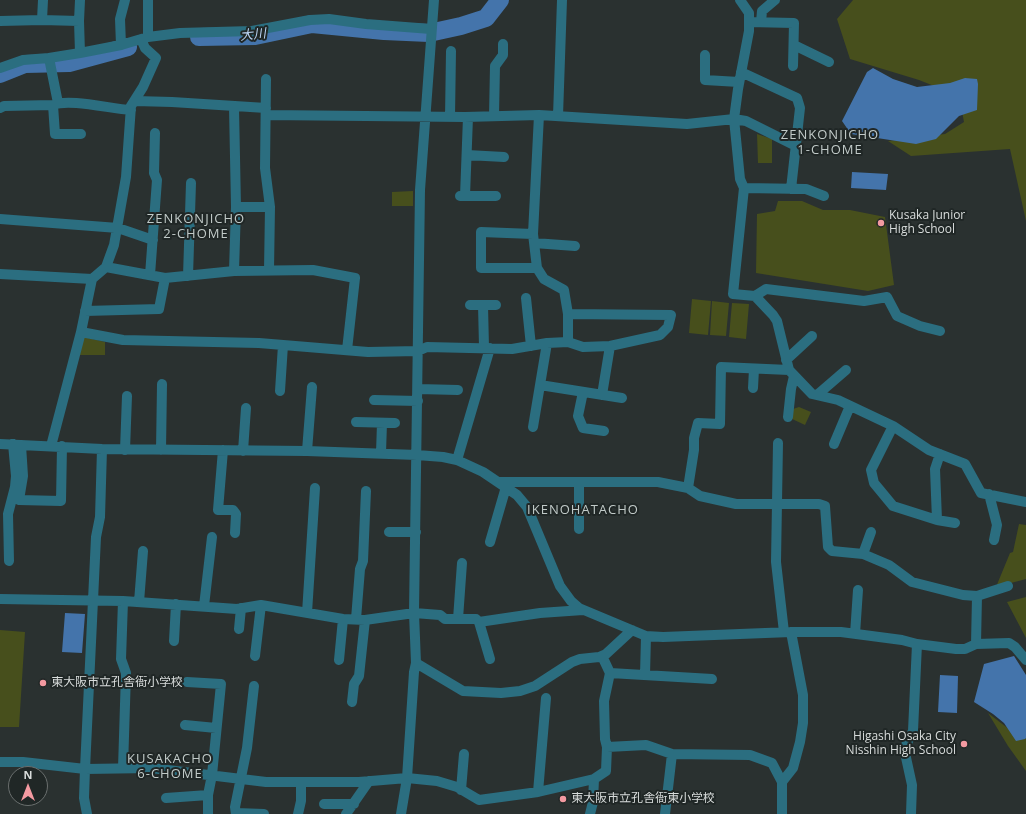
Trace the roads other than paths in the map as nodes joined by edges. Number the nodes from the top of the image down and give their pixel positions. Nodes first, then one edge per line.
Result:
1 (43, 0) edge
2 (80, 0) edge
3 (125, 0) edge
4 (148, 0) edge
5 (434, 0) edge
6 (562, 0) edge
7 (740, 0) edge
8 (775, 0) edge
9 (42, 20) junction
10 (0, 21) edge
11 (79, 21) junction
12 (749, 22) junction
13 (761, 22) junction
14 (431, 32) junction
15 (145, 38) junction
16 (503, 44) dead end
17 (794, 44) junction
18 (121, 45) junction
19 (451, 51) dead end
20 (80, 53) junction
21 (705, 55) dead end
22 (49, 58) junction
23 (829, 62) dead end
24 (793, 66) dead end
25 (0, 68) edge
26 (741, 72) junction
27 (266, 79) dead end
28 (739, 82) junction
29 (56, 104) junction
30 (133, 106) junction
31 (234, 107) junction
32 (0, 108) edge
33 (266, 111) junction
34 (539, 115) junction
35 (425, 116) junction
36 (450, 116) junction
37 (494, 116) junction
38 (558, 116) junction
39 (468, 117) junction
40 (734, 119) junction
41 (155, 133) dead end
42 (81, 134) dead end
43 (796, 146) junction
44 (467, 155) junction
45 (504, 157) dead end
46 (191, 183) dead end
47 (744, 188) junction
48 (791, 189) junction
49 (496, 196) dead end
50 (824, 196) dead end
51 (236, 207) junction
52 (270, 207) junction
53 (0, 219) edge
54 (118, 228) junction
55 (533, 239) junction
56 (153, 240) junction
57 (575, 246) dead end
58 (106, 267) junction
59 (537, 268) junction
60 (269, 270) junction
61 (234, 271) junction
62 (0, 274) edge
63 (150, 275) junction
64 (188, 276) junction
65 (165, 278) junction
66 (92, 279) junction
67 (754, 296) junction
68 (526, 298) dead end
69 (470, 305) dead end
70 (483, 305) junction
71 (496, 305) dead end
72 (85, 311) junction
73 (568, 314) junction
74 (940, 331) dead end
75 (81, 332) junction
76 (812, 336) dead end
77 (568, 342) junction
78 (547, 343) junction
79 (283, 345) junction
80 (531, 346) junction
81 (610, 346) junction
82 (487, 348) junction
83 (347, 350) junction
84 (418, 351) junction
85 (754, 369) junction
86 (790, 369) junction
87 (846, 370) dead end
88 (162, 384) dead end
89 (540, 385) junction
90 (312, 387) dead end
91 (753, 388) dead end
92 (418, 389) junction
93 (458, 390) dead end
94 (280, 391) dead end
95 (583, 392) junction
96 (602, 395) junction
97 (817, 395) junction
98 (127, 396) dead end
99 (622, 398) dead end
100 (374, 400) dead end
101 (418, 402) junction
102 (850, 406) junction
103 (246, 408) dead end
104 (788, 417) dead end
105 (356, 422) dead end
106 (382, 423) junction
107 (395, 423) dead end
108 (893, 426) junction
109 (533, 427) dead end
110 (604, 431) dead end
111 (778, 443) dead end
112 (0, 444) edge
113 (834, 444) dead end
114 (17, 445) junction
115 (51, 446) junction
116 (62, 446) junction
117 (102, 449) junction
118 (125, 450) junction
119 (161, 450) junction
120 (223, 450) junction
121 (243, 450) junction
122 (307, 451) junction
123 (381, 453) junction
124 (940, 454) junction
125 (417, 455) junction
126 (457, 460) junction
127 (580, 482) junction
128 (502, 484) junction
129 (315, 488) dead end
130 (688, 488) junction
131 (366, 491) dead end
132 (990, 494) junction
133 (1026, 502) edge
134 (777, 505) junction
135 (937, 520) junction
136 (955, 523) dead end
137 (579, 529) dead end
138 (389, 532) dead end
139 (416, 532) junction
140 (872, 532) dead end
141 (235, 533) dead end
142 (212, 537) dead end
143 (994, 540) dead end
144 (490, 542) dead end
145 (143, 551) dead end
146 (863, 554) junction
147 (10, 561) dead end
148 (462, 564) dead end
149 (1008, 586) dead end
150 (858, 590) dead end
151 (978, 596) junction
152 (0, 599) edge
153 (93, 600) junction
154 (123, 601) junction
155 (139, 602) junction
156 (176, 604) junction
157 (204, 606) junction
158 (261, 606) junction
159 (241, 608) junction
160 (583, 610) junction
161 (307, 613) junction
162 (414, 613) junction
163 (343, 619) junction
164 (458, 619) junction
165 (360, 620) junction
166 (480, 622) junction
167 (239, 629) dead end
168 (632, 630) junction
169 (788, 632) junction
170 (856, 634) junction
171 (646, 636) junction
172 (174, 640) dead end
173 (917, 644) junction
174 (976, 644) junction
175 (255, 656) dead end
176 (602, 656) junction
177 (490, 659) dead end
178 (339, 660) dead end
179 (1026, 660) edge
180 (416, 663) junction
181 (610, 673) junction
182 (645, 675) junction
183 (712, 679) dead end
184 (188, 682) dead end
185 (254, 686) dead end
186 (546, 698) dead end
187 (352, 702) dead end
188 (185, 725) dead end
189 (216, 728) junction
190 (607, 747) junction
191 (464, 754) dead end
192 (672, 754) junction
193 (0, 762) edge
194 (123, 768) junction
195 (85, 769) junction
196 (212, 775) junction
197 (241, 778) junction
198 (407, 778) junction
199 (594, 779) junction
200 (369, 781) junction
201 (301, 782) junction
202 (782, 782) junction
203 (461, 790) junction
204 (538, 792) junction
205 (208, 795) junction
206 (166, 798) dead end
207 (324, 804) dead end
208 (354, 804) junction
209 (87, 814) edge
210 (208, 814) edge
211 (236, 814) edge
212 (264, 814) edge
213 (298, 814) edge
214 (346, 814) edge
215 (400, 814) edge
216 (590, 814) edge
217 (665, 814) edge
218 (782, 814) edge
219 (911, 814) edge

1 - 9 street
2 - 11 street
3 - 18 street
4 - 15 street
5 - 14 street
6 - 38 street
7 - 12 street
8 - 13 street
9 - 10 street
9 - 11 street
11 - 20 street
12 - 13 street
12 - 26 street
13 - 17 street
14 - 15 street
14 - 35 street
15 - 18 street
15 - 30 street
16 - 37 street
17 - 23 street
17 - 24 street
18 - 20 street
19 - 36 street
20 - 22 street
21 - 28 street
22 - 25 street
22 - 29 street
26 - 28 street
26 - 43 street
27 - 33 street
28 - 40 street
29 - 30 street
29 - 32 street
29 - 42 street
30 - 31 street
30 - 54 street
31 - 33 street
31 - 51 street
33 - 35 street
33 - 52 street
34 - 37 street
34 - 38 street
34 - 55 street
35 - 36 street
35 - 84 street
36 - 39 street
37 - 39 street
38 - 40 street
39 - 44 street
40 - 43 street
40 - 47 street
41 - 56 street
43 - 48 street
44 - 45 street
44 - 49 street
46 - 64 street
47 - 48 street
47 - 67 street
48 - 50 street
51 - 52 street
51 - 61 street
52 - 60 street
53 - 54 street
54 - 56 street
54 - 58 street
55 - 57 street
55 - 59 street
55 - 59 street
56 - 63 street
58 - 63 street
58 - 66 street
59 - 73 street
60 - 61 street
60 - 83 street
61 - 64 street
62 - 66 street
63 - 65 street
64 - 65 street
65 - 72 street
66 - 72 street
67 - 74 street
67 - 86 street
68 - 80 street
69 - 70 street
70 - 71 street
70 - 82 street
72 - 75 street
73 - 77 street
73 - 81 street
75 - 79 street
75 - 115 street
76 - 86 street
77 - 78 street
77 - 81 street
78 - 80 street
78 - 89 street
79 - 83 street
79 - 94 street
80 - 82 street
81 - 96 street
82 - 84 street
82 - 126 street
83 - 84 street
84 - 92 street
85 - 86 street
85 - 91 street
85 - 130 street
86 - 97 street
86 - 104 street
87 - 97 street
88 - 119 street
89 - 95 street
89 - 109 street
90 - 122 street
92 - 93 street
92 - 101 street
95 - 96 street
95 - 110 street
96 - 99 street
97 - 102 street
98 - 118 street
100 - 101 street
101 - 125 street
102 - 108 street
102 - 113 street
103 - 121 street
105 - 106 street
106 - 107 street
106 - 123 street
108 - 124 street
108 - 135 street
111 - 134 street
112 - 114 street
114 - 115 street
114 - 116 street
114 - 147 street
115 - 116 street
116 - 117 street
117 - 118 street
117 - 153 street
118 - 119 street
119 - 120 street
120 - 121 street
120 - 141 street
121 - 122 street
122 - 123 street
123 - 125 street
124 - 132 street
124 - 135 street
125 - 126 street
125 - 139 street
126 - 128 street
127 - 128 street
127 - 130 street
127 - 137 street
128 - 144 street
128 - 160 street
129 - 161 street
130 - 134 street
131 - 165 street
132 - 133 street
132 - 143 street
134 - 146 street
134 - 169 street
135 - 136 street
138 - 139 street
139 - 162 street
140 - 146 street
142 - 157 street
145 - 155 street
146 - 151 street
148 - 164 street
149 - 151 street
150 - 170 street
151 - 174 street
152 - 153 street
153 - 154 street
153 - 195 street
154 - 155 street
154 - 194 street
155 - 156 street
156 - 157 street
156 - 172 street
157 - 159 street
158 - 159 street
158 - 161 street
158 - 175 street
159 - 167 street
160 - 166 street
160 - 168 street
161 - 163 street
162 - 164 street
162 - 165 street
162 - 180 street
163 - 165 street
163 - 178 street
164 - 166 street
165 - 187 street
166 - 177 street
168 - 171 street
168 - 176 street
169 - 170 street
169 - 171 street
169 - 202 street
170 - 173 street
171 - 182 street
173 - 174 street
173 - 219 street
174 - 179 street
176 - 180 street
176 - 181 street
180 - 198 street
181 - 182 street
181 - 190 street
182 - 183 street
184 - 189 street
185 - 197 street
186 - 204 street
188 - 189 street
189 - 196 street
190 - 192 street
190 - 199 street
191 - 203 street
192 - 202 street
192 - 217 street
193 - 195 street
194 - 195 street
194 - 196 street
195 - 209 street
196 - 197 street
196 - 205 street
197 - 201 street
197 - 211 street
198 - 200 street
198 - 203 street
198 - 215 street
199 - 204 street
199 - 216 street
200 - 201 street
200 - 208 street
201 - 213 street
202 - 218 street
203 - 204 street
205 - 206 street
205 - 210 street
207 - 208 street
208 - 214 street
211 - 212 street

